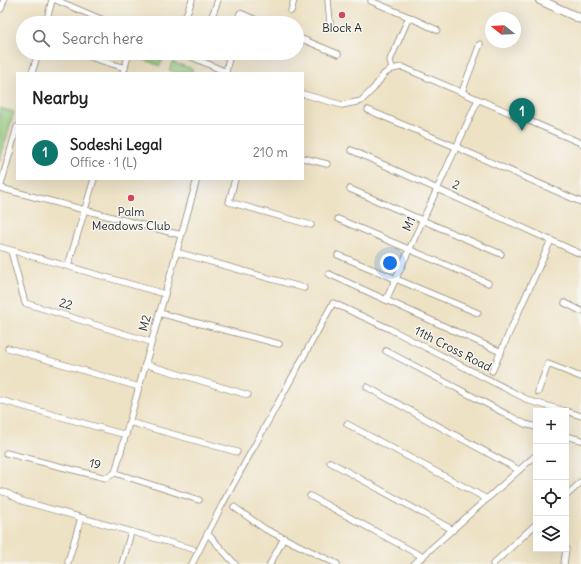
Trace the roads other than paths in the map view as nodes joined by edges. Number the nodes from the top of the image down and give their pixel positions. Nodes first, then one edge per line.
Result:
1 (4, 0) edge
2 (52, 0) edge
3 (56, 0) edge
4 (192, 0) edge
5 (218, 0) edge
6 (294, 0) edge
7 (328, 0) edge
8 (542, 0) edge
9 (371, 1) edge
10 (0, 9) edge
11 (291, 11) dead end
12 (48, 16) edge
13 (94, 16) edge
14 (186, 16) edge
15 (212, 16) edge
16 (239, 16) edge
17 (247, 16) edge
18 (409, 18) junction
19 (581, 19) edge
20 (330, 23) dead end
21 (437, 30) dead end
22 (304, 40) edge
23 (480, 44) dead end
24 (338, 54) dead end
25 (36, 60) edge
26 (95, 60) edge
27 (127, 60) edge
28 (198, 60) edge
29 (229, 60) edge
30 (392, 69) junction
31 (124, 71) edge
32 (32, 72) edge
33 (225, 72) edge
34 (227, 72) edge
35 (462, 92) junction
36 (304, 94) edge
37 (478, 100) junction
38 (368, 110) dead end
39 (16, 133) edge
40 (581, 143) edge
41 (14, 146) edge
42 (456, 147) junction
43 (351, 150) dead end
44 (304, 158) edge
45 (326, 164) dead end
46 (94, 180) edge
47 (197, 180) edge
48 (235, 180) edge
49 (0, 188) edge
50 (437, 188) junction
51 (350, 189) dead end
52 (581, 202) edge
53 (85, 211) junction
54 (338, 219) dead end
55 (422, 221) junction
56 (311, 225) dead end
57 (181, 235) junction
58 (551, 240) junction
59 (0, 247) edge
60 (410, 250) junction
61 (11, 251) junction
62 (176, 252) junction
63 (338, 254) dead end
64 (501, 254) dead end
65 (581, 254) edge
66 (68, 266) junction
67 (329, 274) dead end
68 (396, 279) junction
69 (488, 283) dead end
70 (304, 288) dead end
71 (165, 294) junction
72 (386, 300) junction
73 (565, 304) dead end
74 (581, 311) edge
75 (160, 313) junction
76 (478, 313) dead end
77 (151, 342) junction
78 (279, 344) dead end
79 (8, 348) dead end
80 (386, 351) dead end
81 (501, 352) junction
82 (145, 364) junction
83 (492, 371) dead end
84 (581, 376) edge
85 (367, 386) dead end
86 (139, 387) junction
87 (538, 392) dead end
88 (248, 395) dead end
89 (0, 400) edge
90 (555, 408) edge
91 (569, 412) edge
92 (581, 416) edge
93 (129, 422) junction
94 (347, 424) dead end
95 (533, 426) edge
96 (126, 435) junction
97 (569, 437) edge
98 (581, 440) edge
99 (237, 452) dead end
100 (6, 454) dead end
101 (533, 458) edge
102 (330, 462) dead end
103 (519, 470) junction
104 (115, 473) junction
105 (581, 482) edge
106 (0, 491) edge
107 (569, 493) edge
108 (310, 496) dead end
109 (487, 499) junction
110 (199, 500) dead end
111 (234, 507) dead end
112 (81, 518) junction
113 (533, 527) edge
114 (452, 530) junction
115 (131, 532) junction
116 (208, 534) junction
117 (284, 538) junction
118 (193, 549) dead end
119 (566, 552) edge
120 (423, 557) junction
121 (68, 562) dead end
122 (333, 563) edge
123 (122, 564) edge
124 (192, 564) edge
125 (235, 564) edge
126 (270, 564) edge
127 (414, 564) edge
128 (493, 564) edge
129 (564, 564) edge

1 - 10 street
2 - 12 street
3 - 13 street
4 - 14 street
5 - 15 street
6 - 11 street
7 - 20 street
8 - 19 street
9 - 18 street
16 - 17 street
18 - 21 street
18 - 30 street
22 - 24 street
23 - 35 street
25 - 32 street
26 - 31 street
27 - 31 street
28 - 33 street
29 - 34 street
30 - 35 street
30 - 36 street
35 - 37 street
37 - 40 street
37 - 42 street, M1
38 - 42 street
39 - 41 street
41 - 49 street
42 - 50 street, M1
42 - 52 street
43 - 50 street, 2
44 - 45 street
46 - 53 street
47 - 57 street, M2
48 - 56 street
49 - 53 street
50 - 55 street, M1
50 - 58 street, 2
51 - 55 street
53 - 57 street
53 - 66 street
54 - 60 street
55 - 60 street, M1
55 - 64 street
57 - 62 street, M2
58 - 65 street, 2
58 - 81 street
59 - 61 street
60 - 68 street, M1
60 - 69 street
61 - 66 street
61 - 77 street, 22
62 - 70 street
62 - 71 street, M2
63 - 68 street
66 - 71 street
67 - 72 street
68 - 72 street, M1
68 - 76 street
71 - 75 street, M2
72 - 81 street
73 - 74 street
75 - 77 street, M2
75 - 78 street
77 - 82 street, M2
79 - 86 street
80 - 95 street
81 - 83 street
82 - 86 street, M2
82 - 88 street
84 - 87 street
85 - 103 street
86 - 93 street, M2
89 - 96 street
90 - 116 street, 11th Cross Road
91 - 92 street, 11th Cross Road
93 - 96 street, M2
93 - 99 street
94 - 109 street
96 - 104 street, M2
97 - 98 street
100 - 104 street, 19
101 - 103 street
102 - 114 street
103 - 109 street
104 - 110 street, 19
105 - 107 street
106 - 112 street
108 - 120 street
109 - 114 street
111 - 117 street
112 - 115 street
112 - 121 street
113 - 128 street
114 - 120 street
115 - 118 street
115 - 123 street
116 - 124 street
116 - 125 street
117 - 122 street
117 - 126 street
119 - 129 street
120 - 127 street

